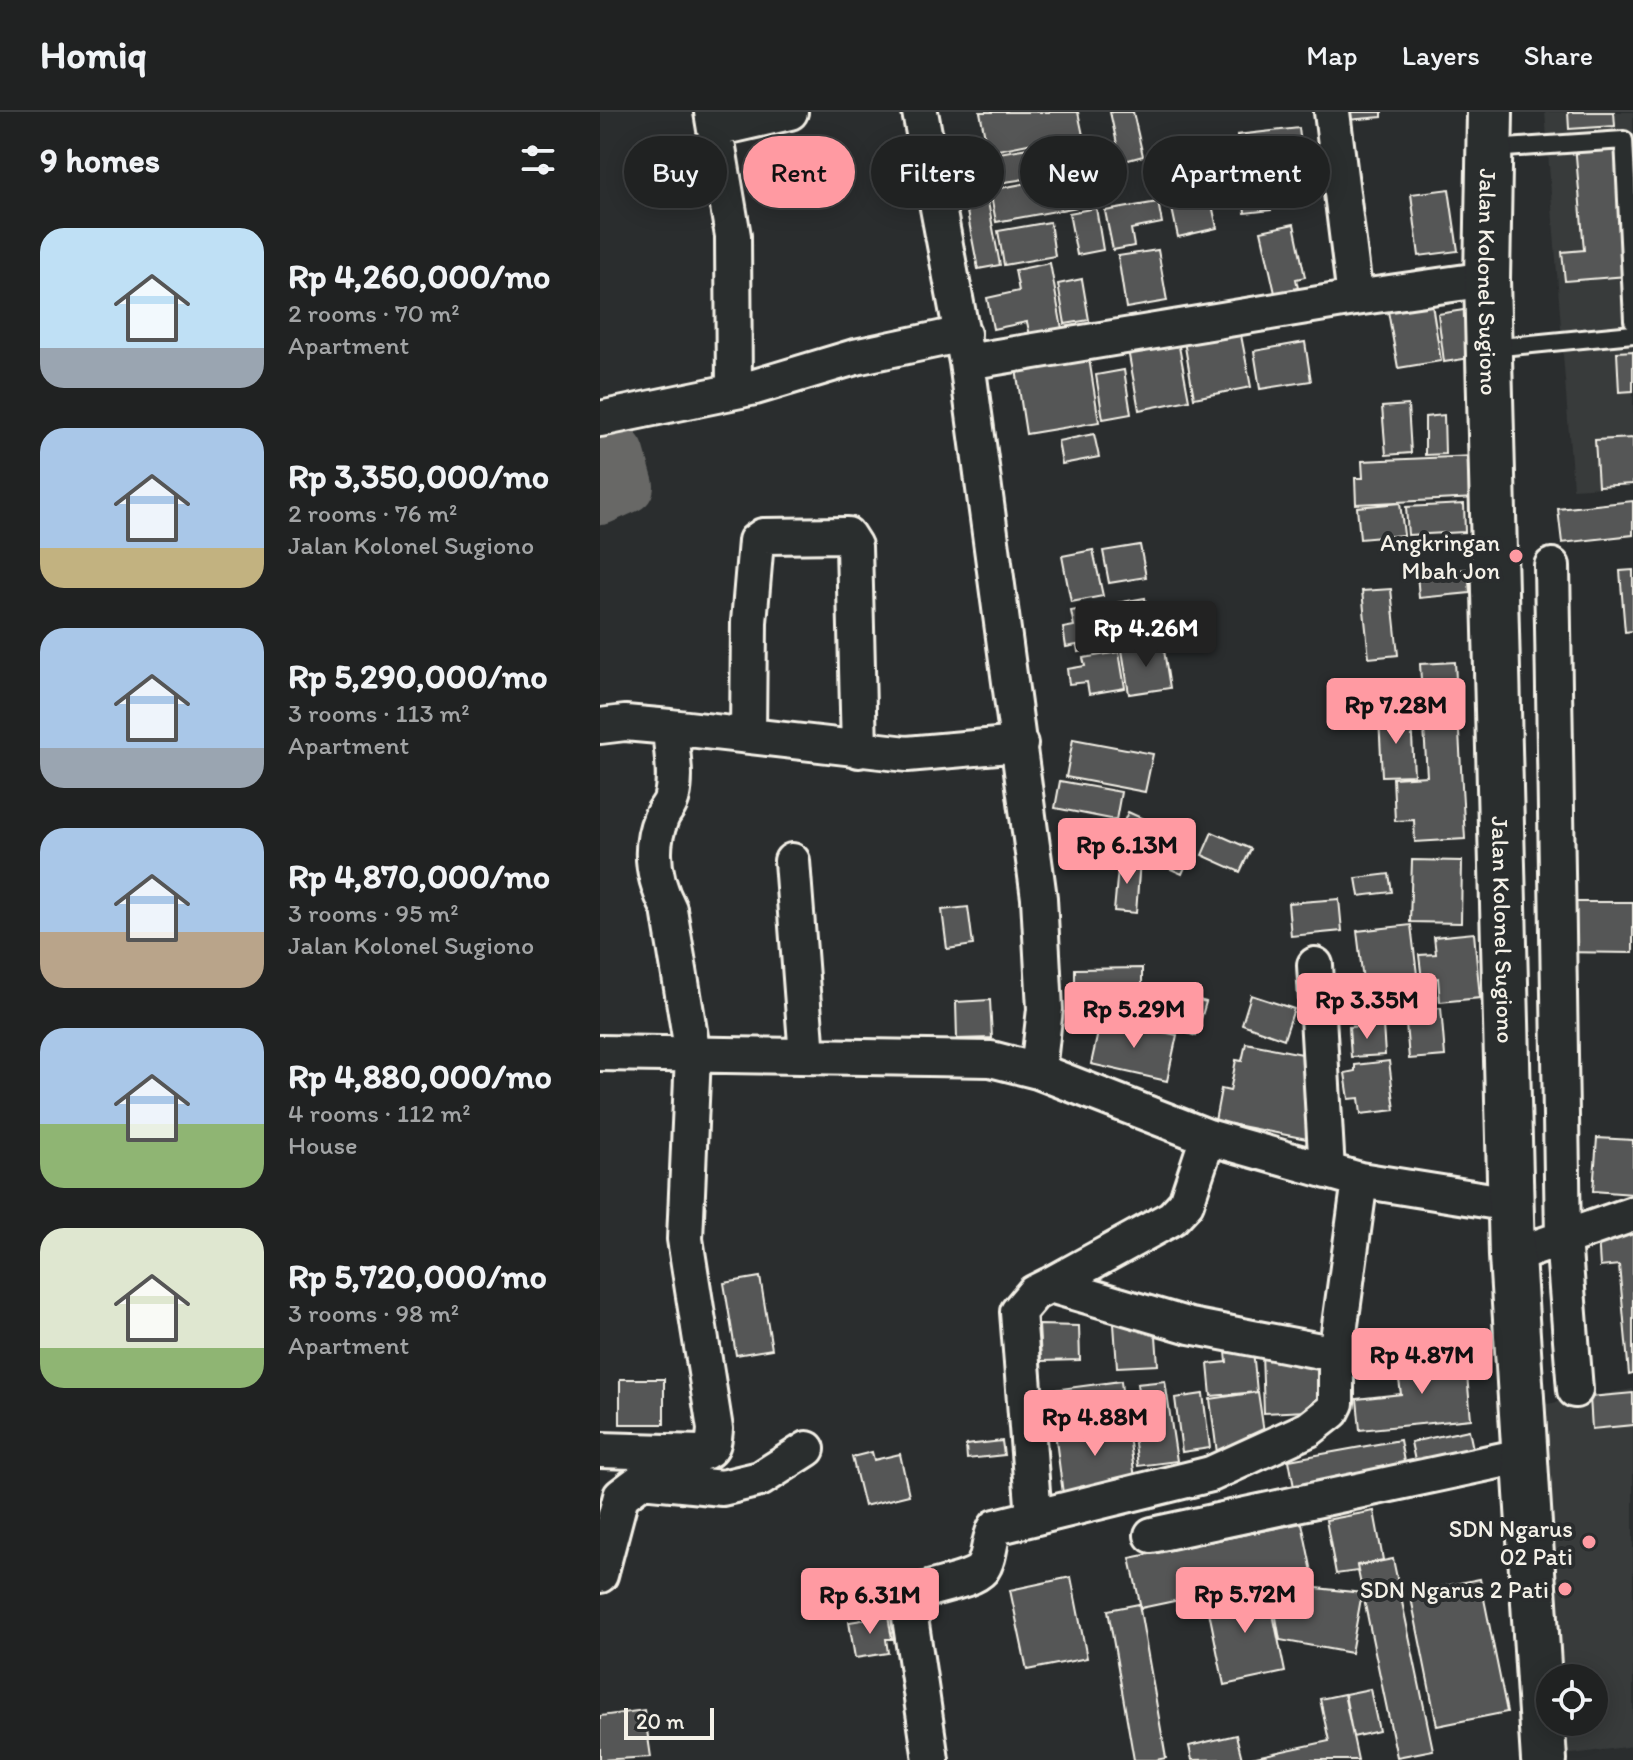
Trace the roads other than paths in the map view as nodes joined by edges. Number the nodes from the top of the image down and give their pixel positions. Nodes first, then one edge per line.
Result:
1 (920, 112) edge
2 (1332, 112) edge
3 (779, 113) edge
4 (714, 121) edge
5 (1490, 131) edge
6 (1487, 279) junction
7 (1355, 298) junction
8 (1633, 320) edge
9 (1633, 334) edge
10 (965, 348) junction
11 (1488, 348) junction
12 (734, 391) junction
13 (601, 419) edge
14 (1552, 566) dead end
15 (600, 726) edge
16 (670, 727) junction
17 (748, 735) junction
18 (1020, 744) junction
19 (859, 750) junction
20 (792, 861) dead end
21 (1315, 965) dead end
22 (600, 1053) edge
23 (693, 1055) junction
24 (807, 1056) junction
25 (1038, 1071) junction
26 (1208, 1137) junction
27 (1327, 1171) junction
28 (1360, 1180) junction
29 (1510, 1204) junction
30 (1633, 1214) edge
31 (1563, 1238) junction
32 (1512, 1256) junction
33 (1050, 1285) junction
34 (1336, 1354) junction
35 (1575, 1390) dead end
36 (807, 1449) dead end
37 (600, 1450) edge
38 (1526, 1455) junction
39 (1034, 1517) junction
40 (1152, 1535) dead end
41 (600, 1575) edge
42 (1546, 1756) edge
43 (931, 1760) edge

1 - 10 street
2 - 7 street
3 - 4 street
4 - 12 street
5 - 6 main road, Jalan Kolonel Sugiono
5 - 8 lane
6 - 7 street
6 - 11 main road, Jalan Kolonel Sugiono
7 - 10 street
9 - 11 lane
10 - 12 street
10 - 18 street
11 - 29 main road, Jalan Kolonel Sugiono
12 - 13 street
14 - 31 street
15 - 16 street
16 - 17 street
16 - 23 street
17 - 19 street
17 - 19 street
18 - 19 street
18 - 25 street
20 - 24 street
21 - 27 street
22 - 23 street
23 - 24 street
23 - 37 street
24 - 25 street
25 - 26 street
26 - 27 street
26 - 33 street
27 - 28 street
28 - 29 street
28 - 34 street
29 - 32 main road, Jalan Kolonel Sugiono
30 - 31 street
31 - 32 street
31 - 35 street
32 - 38 main road, Jalan Kolonel Sugiono
33 - 34 street
33 - 39 street
34 - 39 street
36 - 41 street
38 - 40 street
38 - 42 main road, Jalan Kolonel Sugiono
39 - 43 street

